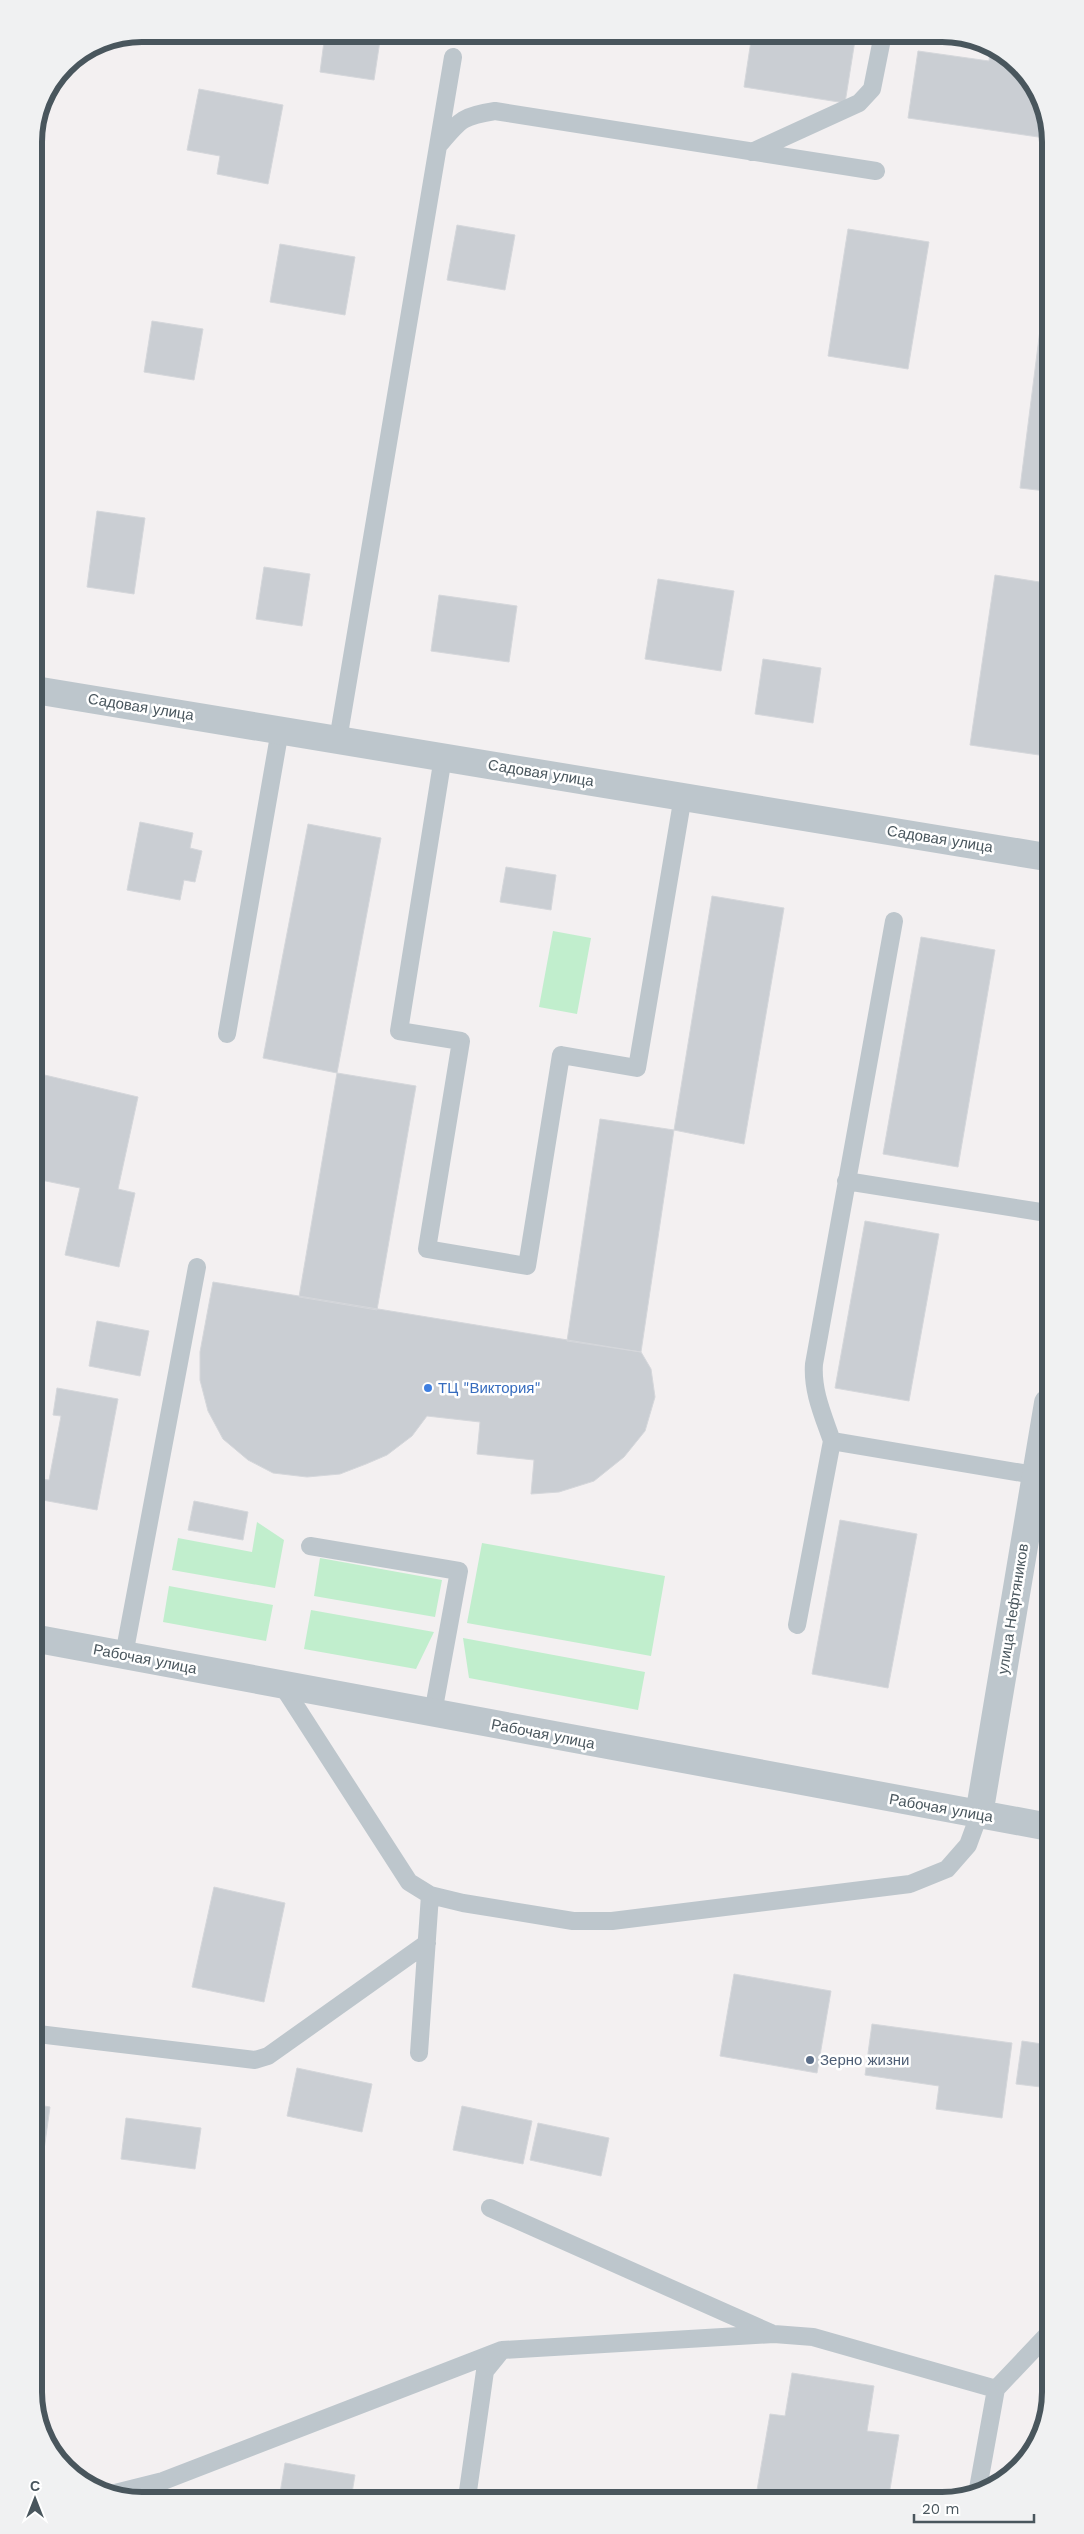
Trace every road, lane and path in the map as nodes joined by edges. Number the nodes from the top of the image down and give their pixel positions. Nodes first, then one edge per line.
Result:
1 (881, 43) edge
2 (453, 57) dead end
3 (438, 146) junction
4 (752, 152) junction
5 (876, 171) dead end
6 (43, 691) edge
7 (280, 730) junction
8 (338, 740) junction
9 (443, 757) junction
10 (682, 796) junction
11 (1042, 856) edge
12 (894, 921) dead end
13 (227, 1034) dead end
14 (846, 1181) junction
15 (1042, 1212) edge
16 (197, 1267) dead end
17 (832, 1441) junction
18 (1042, 1477) edge
19 (310, 1546) dead end
20 (796, 1625) dead end
21 (42, 1640) edge
22 (124, 1655) junction
23 (282, 1685) junction
24 (433, 1713) junction
25 (979, 1815) junction
26 (1042, 1826) edge
27 (430, 1895) junction
28 (427, 1943) junction
29 (42, 2034) edge
30 (419, 2053) dead end
31 (490, 2208) dead end
32 (774, 2334) junction
33 (1042, 2340) edge
34 (502, 2350) junction
35 (996, 2389) junction
36 (978, 2484) edge
37 (124, 2490) edge
38 (468, 2491) edge

1 - 4 lane
2 - 3 lane
3 - 4 lane
3 - 8 lane
4 - 5 lane
6 - 7 street, Садовая улица
7 - 8 street, Садовая улица
7 - 13 lane
8 - 9 street, Садовая улица
9 - 10 street, Садовая улица
9 - 10 lane
10 - 11 street, Садовая улица
12 - 14 lane
14 - 15 lane
14 - 17 lane
16 - 22 lane
17 - 18 lane
17 - 20 lane
18 - 25 street, улица Нефтяников
19 - 24 lane
21 - 22 street, Рабочая улица
22 - 23 street, Рабочая улица
23 - 24 street, Рабочая улица
23 - 27 lane
24 - 25 street, Рабочая улица
25 - 26 street, Рабочая улица
25 - 27 lane
27 - 28 lane
28 - 29 lane
28 - 30 lane
31 - 32 lane
32 - 34 lane
32 - 35 lane
33 - 35 lane
34 - 37 lane
34 - 38 lane
35 - 36 lane

